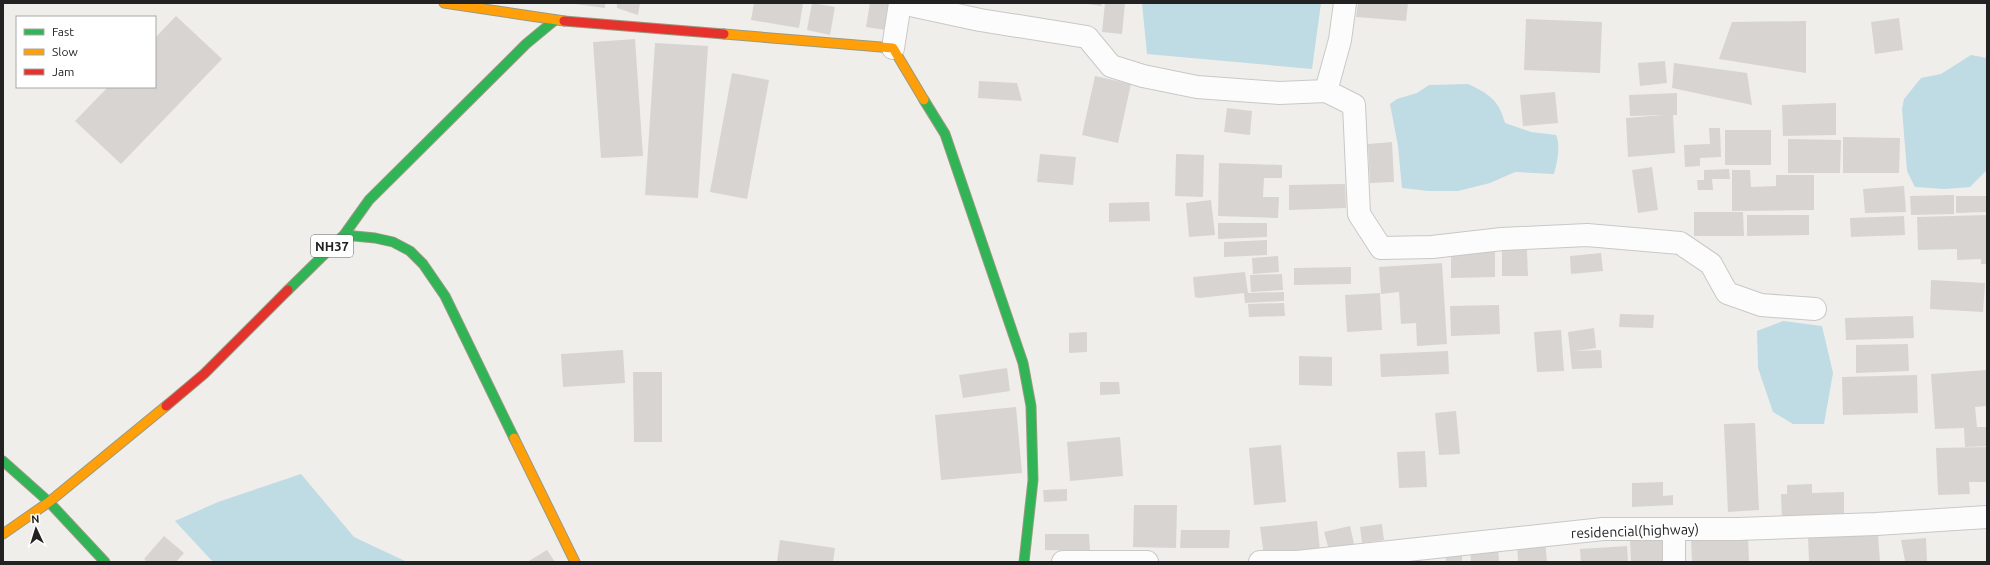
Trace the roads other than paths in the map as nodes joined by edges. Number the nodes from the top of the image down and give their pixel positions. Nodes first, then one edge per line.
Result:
1 (444, 3) edge
2 (901, 3) edge
3 (1345, 3) edge
4 (555, 20) junction
5 (893, 48) junction
6 (1326, 91) junction
7 (344, 235) junction
8 (1815, 309) dead end
9 (3, 461) edge
10 (49, 502) junction
11 (1987, 517) edge
12 (1674, 529) junction
13 (3, 534) edge
14 (105, 562) edge
15 (575, 562) edge
16 (1024, 562) edge
17 (1064, 562) edge
18 (1147, 562) edge
19 (1260, 562) edge
20 (1674, 562) edge

1 - 4 main road
2 - 5 street
2 - 6 street
3 - 6 street
4 - 5 main road
4 - 7 main road
5 - 16 main road
6 - 8 street
7 - 10 main road, NH37
7 - 15 main road, NH37
9 - 10 main road
10 - 13 main road, NH37
10 - 14 main road
11 - 12 street, residencial(highway)
12 - 19 street, residencial(highway)
12 - 20 street
17 - 18 street

